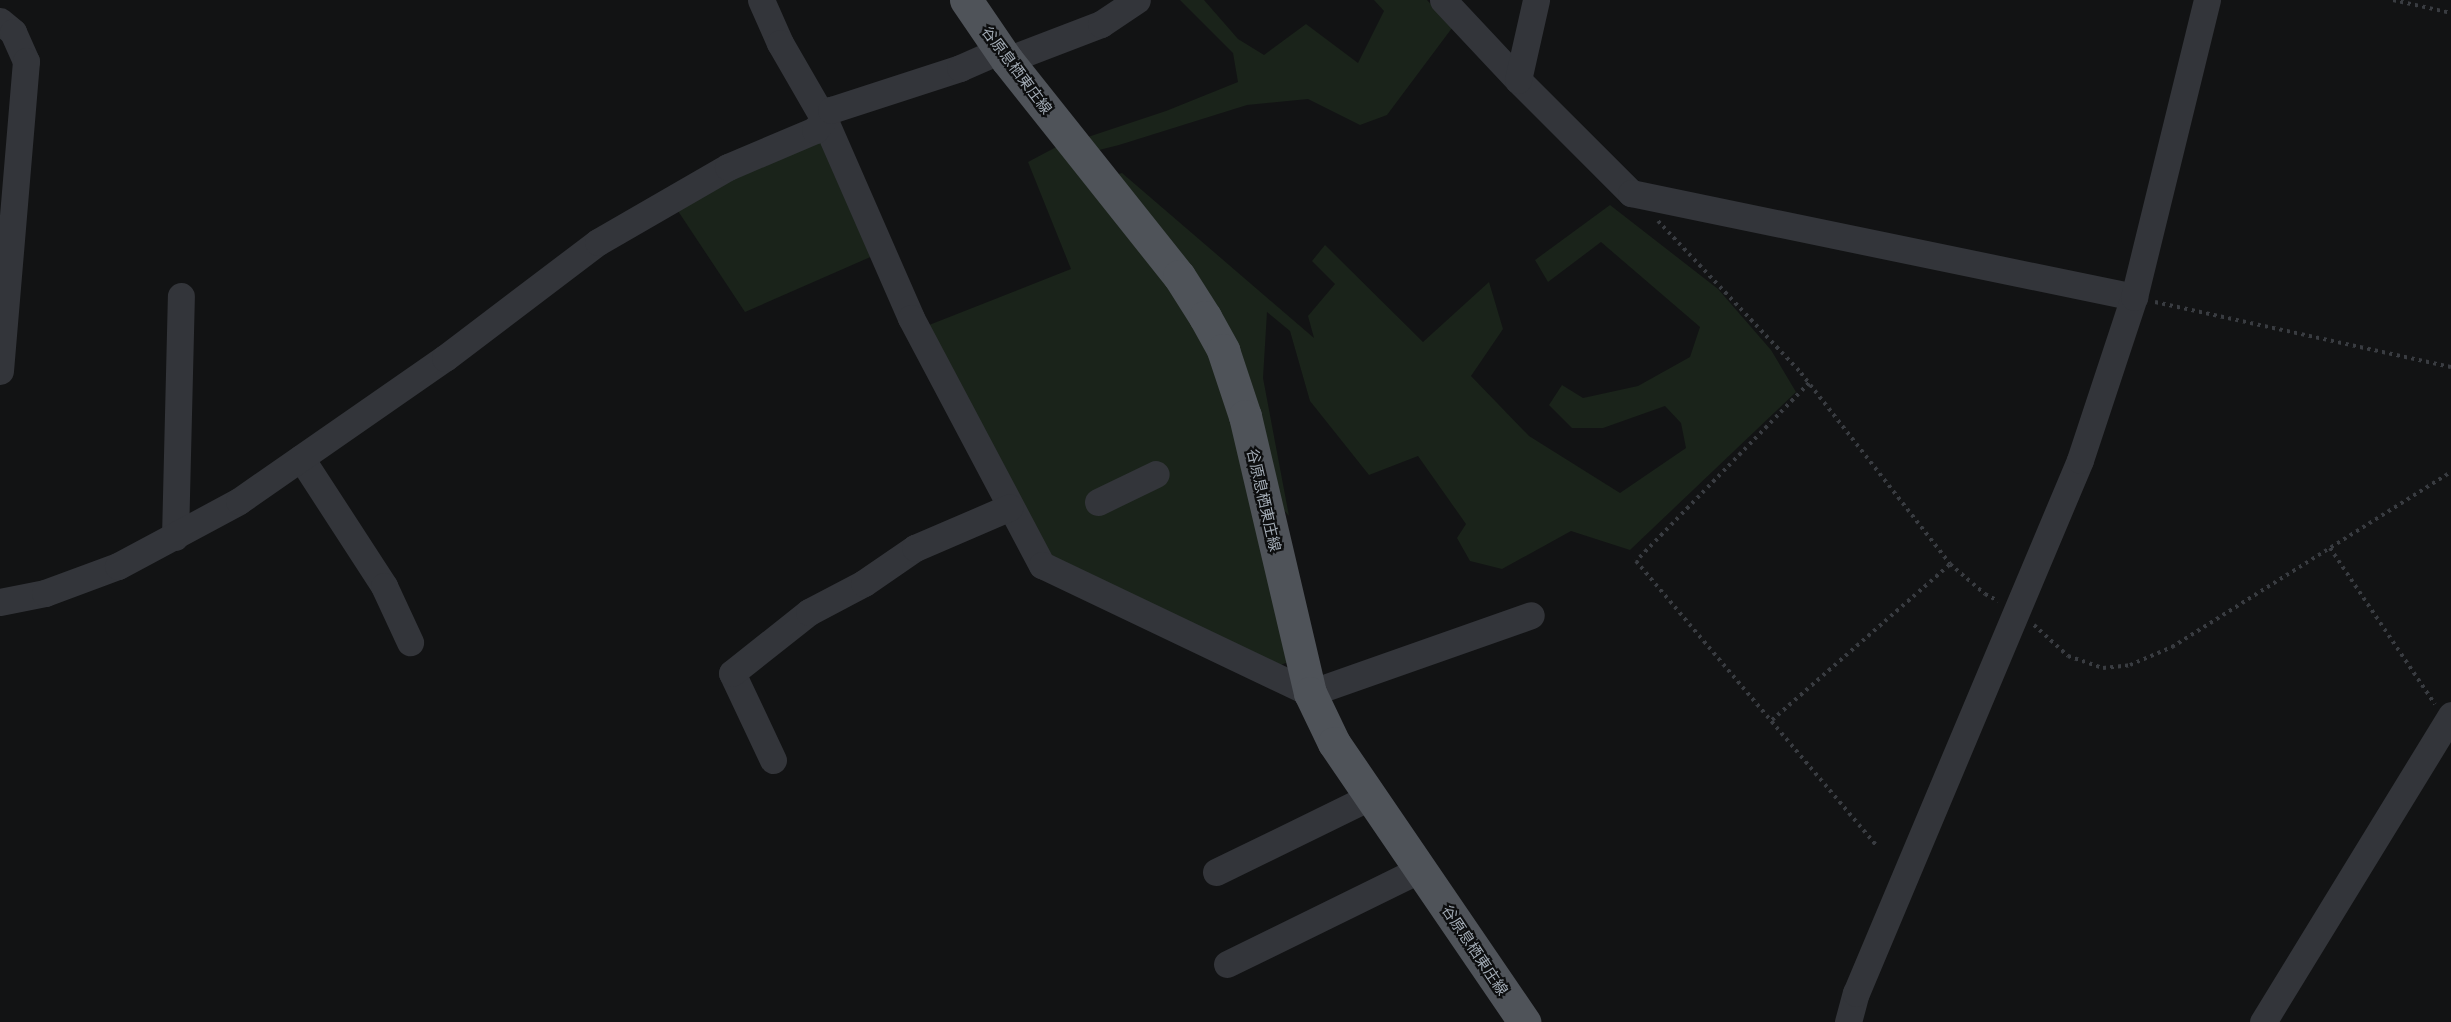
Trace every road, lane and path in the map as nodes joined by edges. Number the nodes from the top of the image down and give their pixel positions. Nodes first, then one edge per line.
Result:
1 (761, 0) edge
2 (966, 0) edge
3 (1137, 0) edge
4 (1443, 0) edge
5 (1536, 0) edge
6 (2206, 0) edge
7 (2393, 0) edge
8 (2451, 13) edge
9 (0, 21) edge
10 (1004, 55) junction
11 (1518, 80) junction
12 (825, 121) junction
13 (1631, 193) junction
14 (181, 296) dead end
15 (2134, 297) junction
16 (2451, 368) edge
17 (0, 371) edge
18 (1809, 383) junction
19 (301, 458) junction
20 (2451, 472) edge
21 (1156, 474) dead end
22 (1098, 501) dead end
23 (1010, 507) junction
24 (175, 537) junction
25 (2330, 548) junction
26 (1950, 564) junction
27 (0, 602) edge
28 (2017, 611) junction
29 (1531, 615) dead end
30 (410, 642) dead end
31 (1310, 693) junction
32 (2449, 718) edge
33 (1772, 720) junction
34 (773, 760) dead end
35 (1372, 796) junction
36 (1877, 846) dead end
37 (1421, 869) junction
38 (1216, 872) dead end
39 (1227, 964) dead end
40 (1524, 1022) edge
41 (1848, 1022) edge
42 (2263, 1022) edge

1 - 12 street
2 - 10 main road, 谷原息栖東庄線
3 - 10 street
4 - 11 street
5 - 11 street
6 - 15 street
7 - 8 path
9 - 17 street
10 - 12 street
10 - 31 main road, 谷原息栖東庄線
11 - 13 street
12 - 19 street
12 - 23 street
13 - 15 street
13 - 18 path
14 - 24 street
15 - 16 path
15 - 28 street
18 - 26 path
18 - 33 path
19 - 24 street
19 - 30 street
20 - 25 path
21 - 22 street
23 - 31 street
23 - 34 street
24 - 27 street
25 - 28 path
25 - 32 path
26 - 28 path
26 - 33 path
28 - 41 street
29 - 31 street
31 - 35 main road, 谷原息栖東庄線
32 - 42 street
33 - 36 path
35 - 37 main road, 谷原息栖東庄線
35 - 38 street
37 - 39 street
37 - 40 main road, 谷原息栖東庄線

